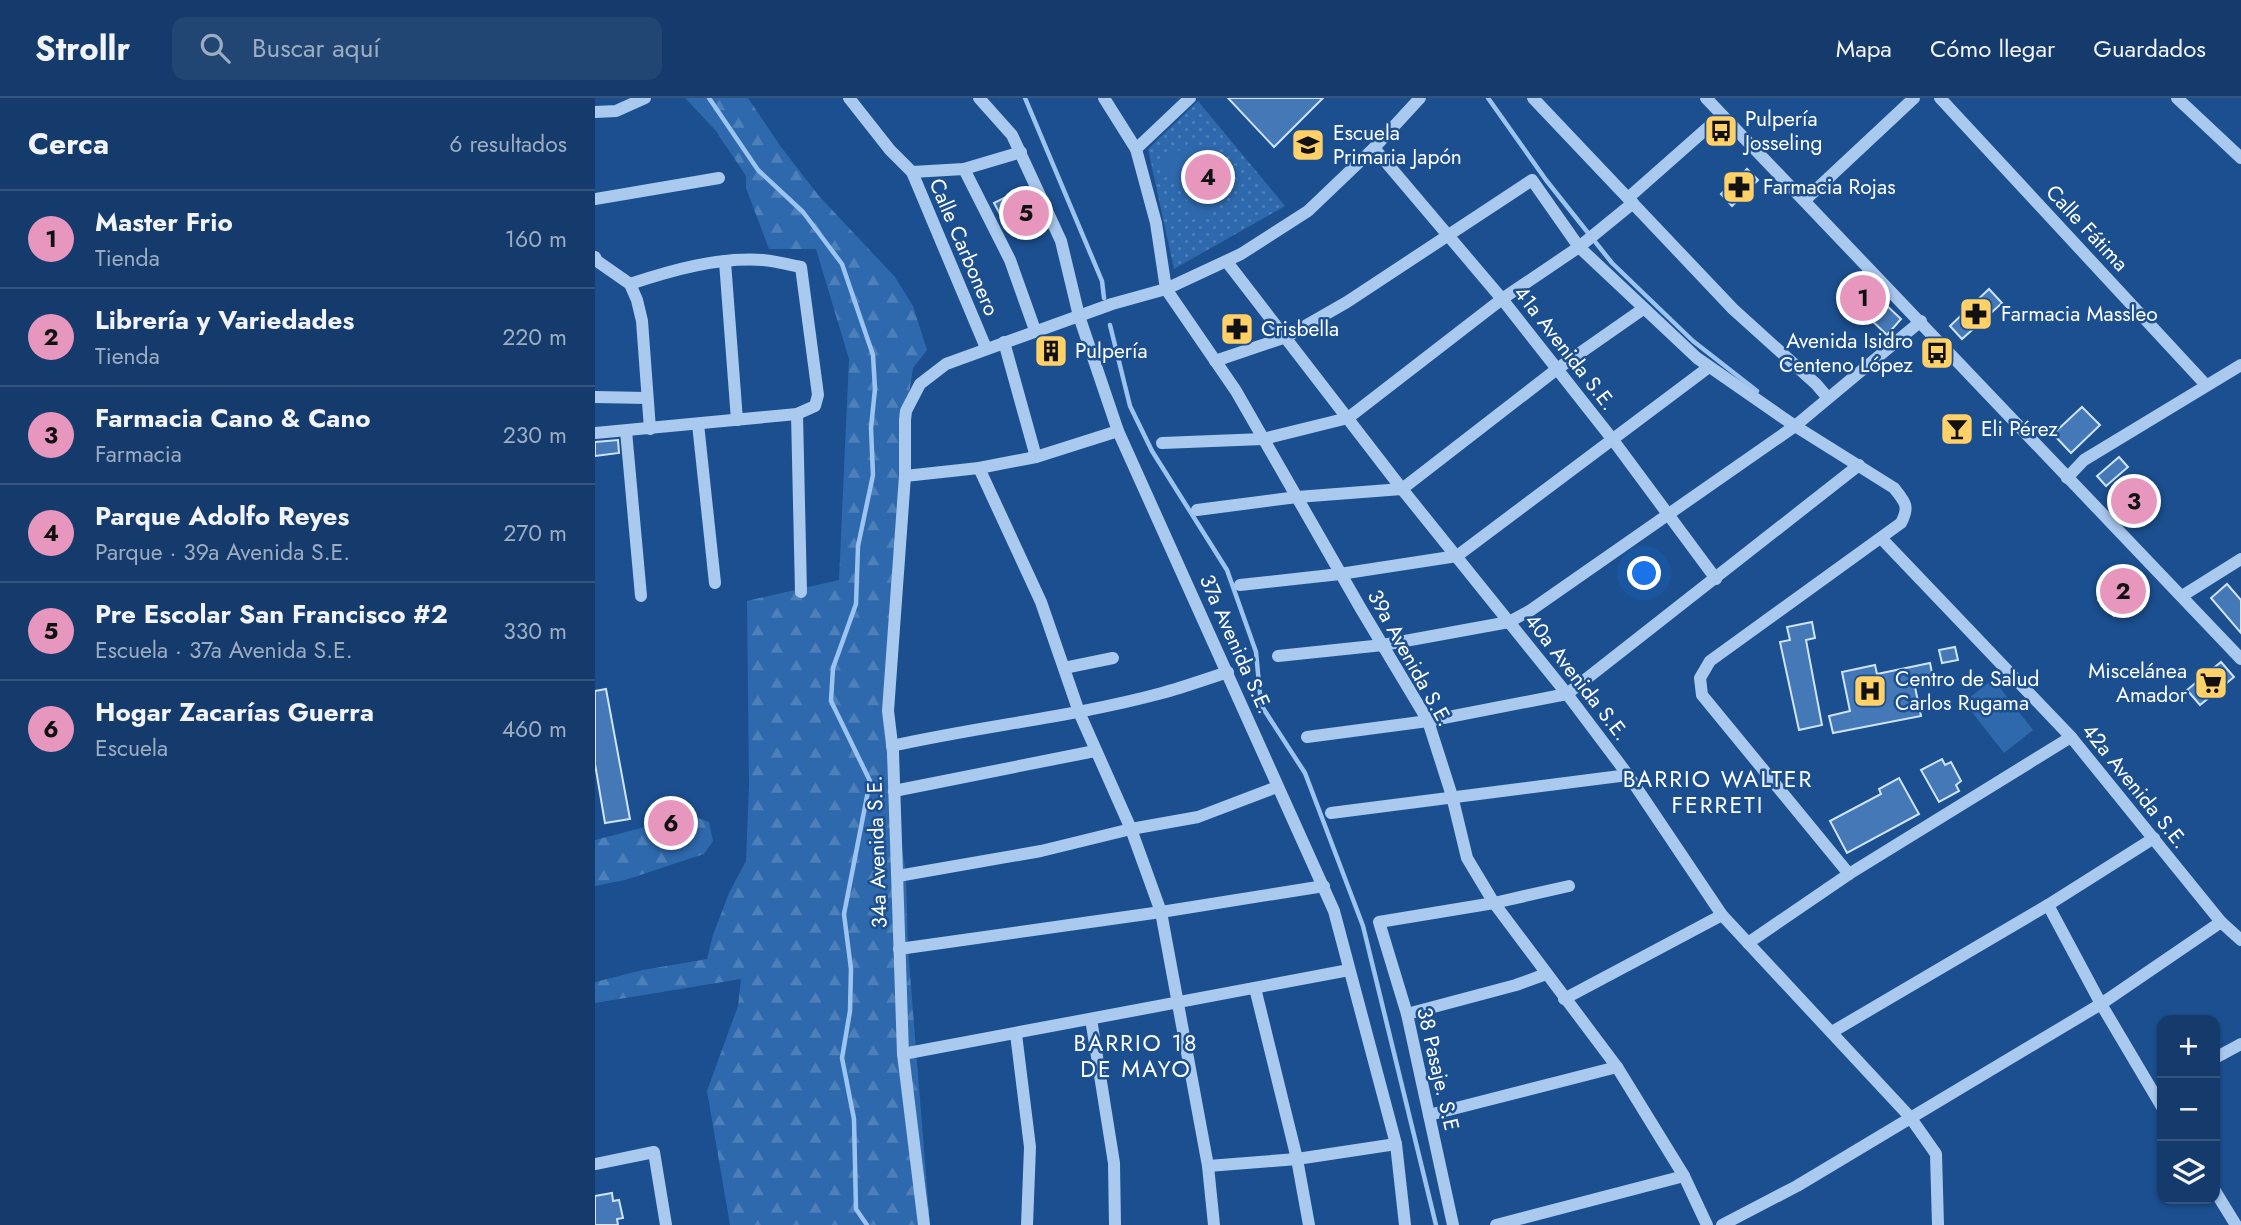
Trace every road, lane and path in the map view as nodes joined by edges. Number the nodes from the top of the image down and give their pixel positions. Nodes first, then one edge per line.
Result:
1 (645, 98) edge
2 (849, 98) edge
3 (979, 98) edge
4 (1104, 98) edge
5 (1190, 98) edge
6 (1420, 98) edge
7 (1533, 98) edge
8 (1706, 98) edge
9 (1914, 98) edge
10 (1940, 98) edge
11 (2177, 98) edge
12 (595, 111) edge
13 (1722, 115) junction
14 (1374, 148) junction
15 (1136, 149) junction
16 (1021, 152) junction
17 (2241, 158) edge
18 (964, 169) junction
19 (912, 172) junction
20 (719, 178) dead end
21 (595, 199) edge
22 (1805, 200) junction
23 (1630, 201) junction
24 (1447, 234) junction
25 (1579, 247) junction
26 (596, 261) edge
27 (1227, 261) junction
28 (725, 262) junction
29 (629, 284) junction
30 (1166, 289) junction
31 (1502, 299) junction
32 (1643, 309) junction
33 (1079, 316) junction
34 (1921, 321) junction
35 (1035, 330) junction
36 (1286, 337) junction
37 (1004, 342) junction
38 (986, 348) junction
39 (1215, 361) junction
40 (2241, 365) edge
41 (1709, 366) junction
42 (1557, 369) junction
43 (2206, 385) junction
44 (595, 397) edge
45 (647, 398) junction
46 (1828, 398) junction
47 (797, 414) junction
48 (1348, 418) junction
49 (737, 420) junction
50 (698, 424) junction
51 (1795, 426) junction
52 (650, 429) junction
53 (626, 431) junction
54 (1118, 432) junction
55 (595, 433) edge
56 (1263, 439) junction
57 (1613, 440) junction
58 (1161, 443) dead end
59 (1036, 457) junction
60 (1859, 465) junction
61 (979, 468) junction
62 (905, 477) junction
63 (2067, 478) junction
64 (1402, 489) junction
65 (1297, 497) junction
66 (1197, 510) dead end
67 (1669, 514) junction
68 (1881, 538) junction
69 (1457, 556) junction
70 (2241, 559) edge
71 (1340, 574) junction
72 (1716, 579) junction
73 (715, 583) dead end
74 (1240, 584) dead end
75 (801, 592) dead end
76 (641, 596) dead end
77 (2182, 596) junction
78 (1509, 622) junction
79 (1383, 645) junction
80 (1278, 656) dead end
81 (1113, 658) dead end
82 (2241, 659) edge
83 (1064, 668) junction
84 (1228, 672) junction
85 (1567, 694) junction
86 (1079, 712) junction
87 (1428, 721) junction
88 (1307, 737) dead end
89 (2071, 737) junction
90 (892, 746) junction
91 (1095, 751) junction
92 (1628, 775) junction
93 (1277, 787) junction
94 (894, 791) junction
95 (1452, 796) junction
96 (1331, 813) dead end
97 (1131, 829) junction
98 (2154, 838) junction
99 (1849, 874) junction
100 (898, 876) junction
101 (1324, 886) junction
102 (1569, 886) dead end
103 (1494, 904) junction
104 (2047, 905) junction
105 (1161, 912) junction
106 (1722, 915) junction
107 (2221, 922) junction
108 (2241, 940) edge
109 (1748, 943) junction
110 (899, 949) junction
111 (1349, 970) junction
112 (1546, 974) junction
113 (1255, 988) junction
114 (1564, 999) junction
115 (1178, 1001) junction
116 (2101, 1004) junction
117 (1407, 1014) junction
118 (1091, 1018) junction
119 (1832, 1032) junction
120 (1016, 1034) junction
121 (2241, 1044) edge
122 (903, 1054) junction
123 (2220, 1055) edge
124 (1617, 1067) junction
125 (2157, 1088) edge
126 (1429, 1115) junction
127 (1910, 1117) junction
128 (1396, 1143) junction
129 (1297, 1159) junction
130 (595, 1164) edge
131 (1208, 1166) junction
132 (1684, 1176) junction
133 (2220, 1199) edge
134 (666, 1225) edge
135 (924, 1225) edge
136 (1027, 1225) edge
137 (1115, 1225) edge
138 (1214, 1225) edge
139 (1309, 1225) edge
140 (1405, 1225) edge
141 (1453, 1225) edge
142 (1496, 1225) edge
143 (1707, 1225) edge
144 (1722, 1225) edge
145 (1938, 1225) edge
146 (2236, 1225) edge

1 - 12 street
2 - 19 street, Calle Carbonero
3 - 16 street, 37a Avenida S.E.
4 - 15 street, 39a Avenida S.E.
5 - 15 street
6 - 14 street, 34a Avenida S.E.
7 - 23 street
8 - 13 street
9 - 22 street
10 - 43 street, Calle Fátima
11 - 17 street
13 - 22 street
13 - 23 street
14 - 24 street, 41a Avenida S.E.
14 - 27 street, 34a Avenida S.E.
15 - 30 street, 39a Avenida S.E.
16 - 18 street
16 - 33 street, 37a Avenida S.E.
18 - 19 street
18 - 35 street
19 - 38 street, Calle Carbonero
20 - 21 street
22 - 34 street
23 - 25 street
23 - 46 street
24 - 25 street
24 - 31 street, 41a Avenida S.E.
24 - 36 street
25 - 31 street
25 - 32 street
26 - 29 street
27 - 30 street, 34a Avenida S.E.
27 - 36 street, 40a Avenida S.E.
28 - 29 street
28 - 47 street
28 - 49 street
29 - 45 street
30 - 33 street, 34a Avenida S.E.
30 - 39 street, 39a Avenida S.E.
31 - 42 street, 41a Avenida S.E.
31 - 48 street
32 - 41 street
32 - 42 street
33 - 35 street, 34a Avenida S.E.
33 - 54 street, 37a Avenida S.E.
34 - 46 street
34 - 63 street
35 - 37 street, 34a Avenida S.E.
36 - 39 street
36 - 48 street, 40a Avenida S.E.
37 - 38 street, 34a Avenida S.E.
37 - 59 street
38 - 62 street, 34a Avenida S.E.
39 - 56 street, 39a Avenida S.E.
40 - 43 street
41 - 51 street
41 - 57 street
42 - 57 street, 41a Avenida S.E.
42 - 64 street
43 - 63 street
44 - 45 street
45 - 52 street
46 - 51 street
47 - 49 street
47 - 75 street
48 - 56 street
48 - 64 street, 40a Avenida S.E.
49 - 50 street
50 - 52 street
50 - 73 street
51 - 60 street
51 - 67 street
52 - 53 street
53 - 55 street
53 - 76 street
54 - 59 street
54 - 84 street, 37a Avenida S.E.
56 - 58 street
56 - 65 street, 39a Avenida S.E.
57 - 67 street, 41a Avenida S.E.
57 - 69 street
59 - 61 street
60 - 68 street
60 - 72 street
61 - 62 street
61 - 83 street
62 - 90 street, 34a Avenida S.E.
63 - 77 street
64 - 65 street
64 - 69 street, 40a Avenida S.E.
65 - 66 street
65 - 71 street, 39a Avenida S.E.
67 - 72 street, 41a Avenida S.E.
67 - 78 street
68 - 89 street, 42a Avenida S.E.
68 - 99 street
69 - 71 street
69 - 78 street, 40a Avenida S.E.
70 - 77 street
71 - 74 street
71 - 79 street, 39a Avenida S.E.
72 - 85 street
77 - 82 street
78 - 79 street
78 - 85 street, 40a Avenida S.E.
79 - 80 street
79 - 87 street, 39a Avenida S.E.
81 - 83 street
83 - 86 street
84 - 86 street
84 - 93 street, 37a Avenida S.E.
85 - 87 street
85 - 92 street, 40a Avenida S.E.
86 - 90 street
86 - 91 street
87 - 88 street
87 - 95 street, 39a Avenida S.E.
89 - 98 street, 42a Avenida S.E.
89 - 99 street
90 - 94 street, 34a Avenida S.E.
91 - 94 street
91 - 97 street
92 - 95 street
92 - 106 street, 40a Avenida S.E.
93 - 97 street
93 - 101 street, 37a Avenida S.E.
94 - 100 street, 34a Avenida S.E.
95 - 96 street
95 - 103 street, 39a Avenida S.E.
97 - 100 street
97 - 105 street
98 - 104 street
98 - 107 street, 42a Avenida S.E.
99 - 109 street
100 - 110 street, 34a Avenida S.E.
101 - 105 street
101 - 111 street, 37a Avenida S.E.
102 - 103 street
103 - 112 street, 39a Avenida S.E.
103 - 117 street, 38 Pasaje. S.E
104 - 116 street
104 - 119 street
105 - 110 street
105 - 115 street
106 - 109 street, 40a Avenida S.E.
106 - 114 street
107 - 108 street, 42a Avenida S.E.
107 - 116 street
109 - 119 street, 40a Avenida S.E.
110 - 122 street, 34a Avenida S.E.
111 - 113 street
111 - 128 street, 37a Avenida S.E.
112 - 114 street, 39a Avenida S.E.
112 - 117 street
113 - 115 street
113 - 129 street
114 - 124 street, 39a Avenida S.E.
115 - 118 street
115 - 131 street
116 - 125 street
116 - 127 street
117 - 126 street, 38 Pasaje. S.E
118 - 120 street
118 - 137 street
119 - 127 street, 40a Avenida S.E.
120 - 122 street
120 - 136 street
121 - 123 street
122 - 135 street, 34a Avenida S.E.
124 - 126 street
124 - 132 street, 39a Avenida S.E.
126 - 141 street, 38 Pasaje. S.E
127 - 144 street
127 - 145 street, 40a Avenida S.E.
128 - 129 street
128 - 140 street, 37a Avenida S.E.
129 - 131 street
129 - 139 street
130 - 134 street
131 - 138 street
132 - 142 street
132 - 143 street, 39a Avenida S.E.
133 - 146 street

